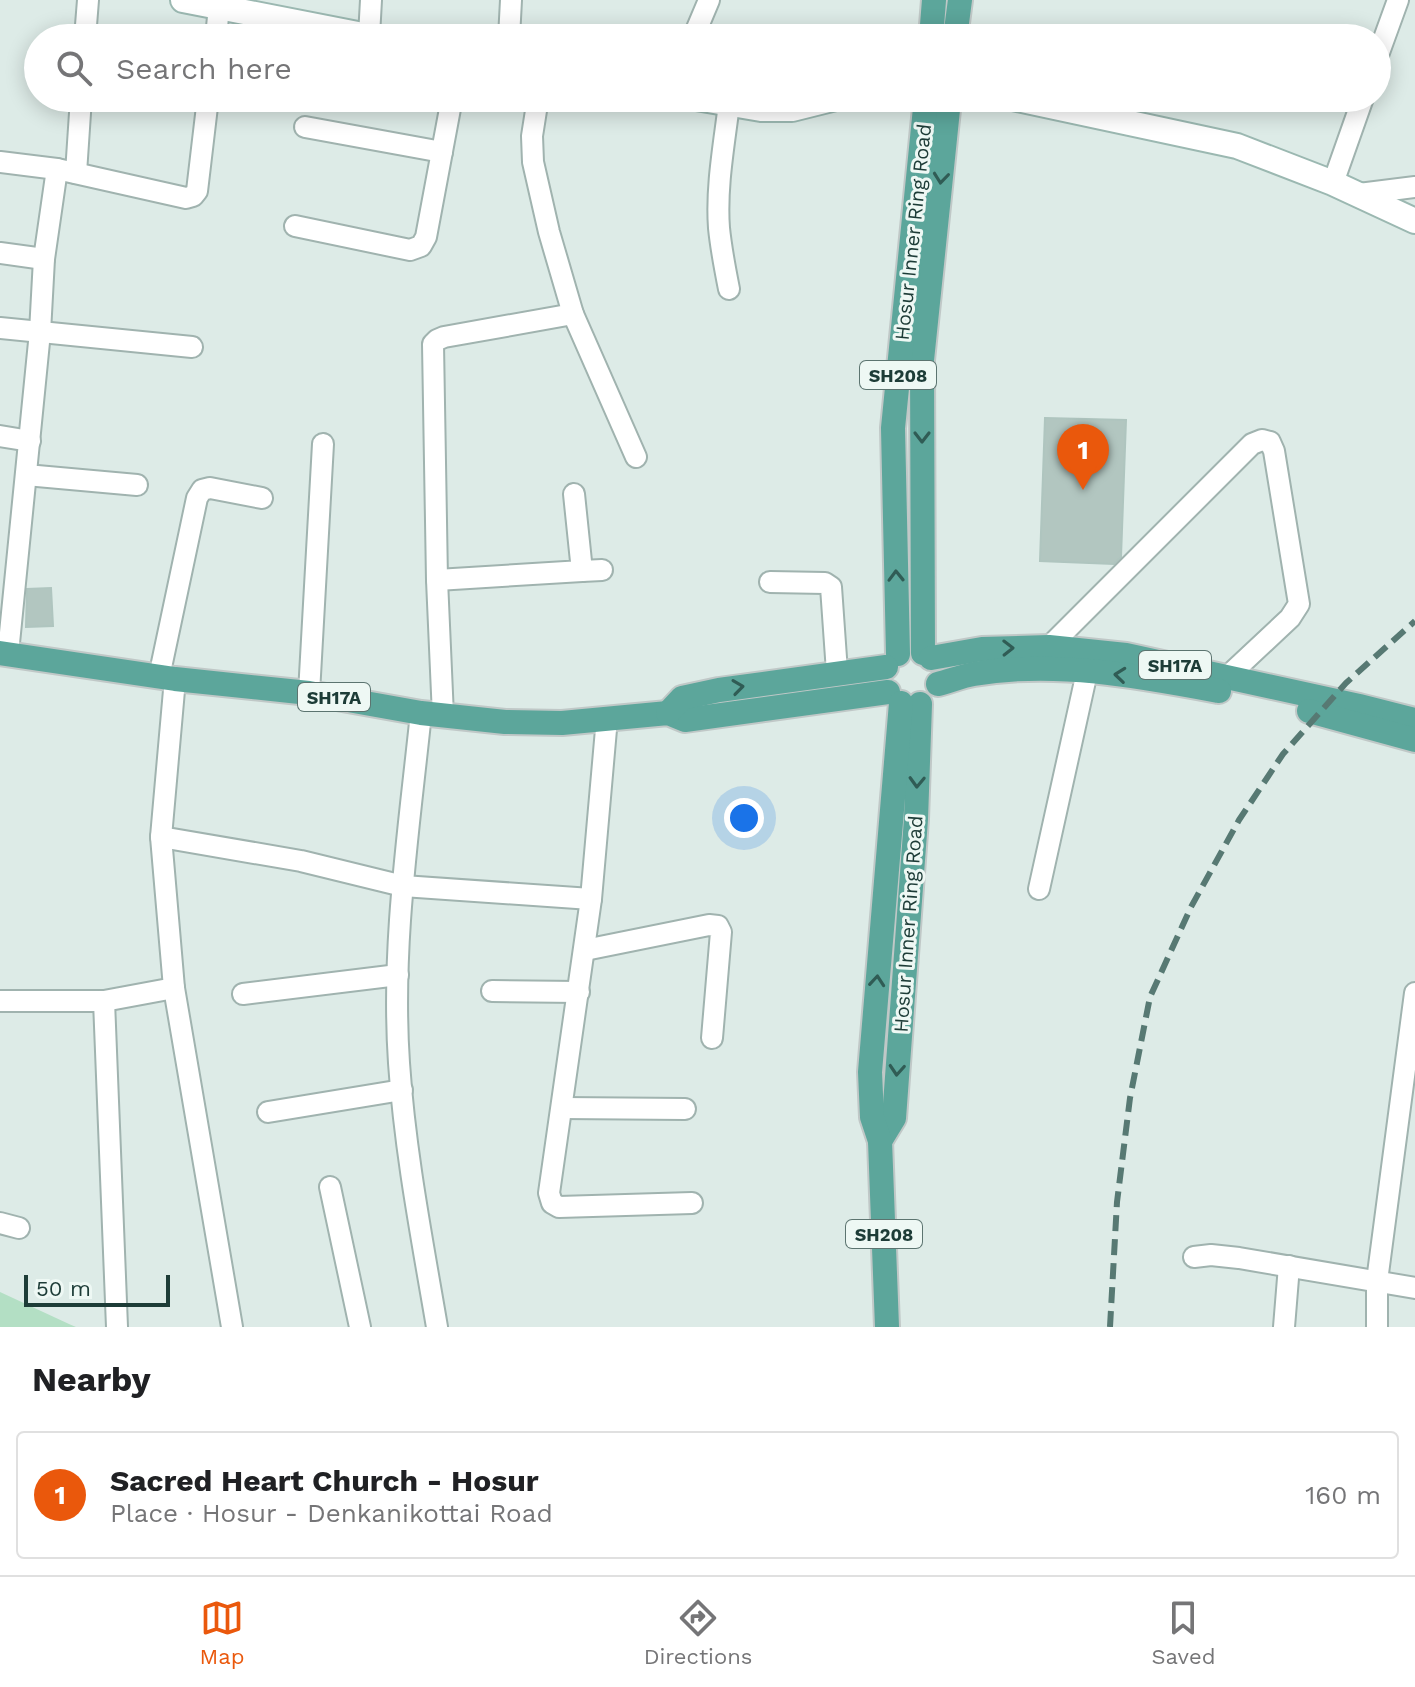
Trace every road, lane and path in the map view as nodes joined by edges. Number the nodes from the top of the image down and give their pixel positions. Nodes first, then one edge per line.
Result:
1 (88, 0) edge
2 (183, 0) edge
3 (371, 0) edge
4 (511, 0) edge
5 (709, 0) edge
6 (934, 0) edge
7 (960, 0) edge
8 (1396, 1) edge
9 (219, 6) junction
10 (86, 24) edge
11 (217, 24) edge
12 (308, 24) edge
13 (372, 24) edge
14 (510, 24) edge
15 (699, 24) edge
16 (932, 24) edge
17 (957, 24) edge
18 (1388, 24) edge
19 (78, 112) edge
20 (206, 112) edge
21 (449, 112) edge
22 (536, 112) edge
23 (728, 112) edge
24 (937, 112) edge
25 (938, 112) edge
26 (1078, 112) edge
27 (1358, 112) edge
28 (305, 127) dead end
29 (442, 152) junction
30 (0, 162) edge
31 (66, 171) junction
32 (1333, 183) junction
33 (1415, 187) edge
34 (1359, 194) junction
35 (1415, 221) edge
36 (295, 226) dead end
37 (0, 253) edge
38 (44, 259) junction
39 (729, 289) dead end
40 (573, 314) junction
41 (0, 328) edge
42 (40, 332) junction
43 (192, 347) dead end
44 (0, 436) edge
45 (30, 441) junction
46 (323, 444) dead end
47 (636, 457) dead end
48 (26, 475) junction
49 (137, 485) dead end
50 (574, 494) dead end
51 (262, 498) dead end
52 (437, 580) junction
53 (770, 582) dead end
54 (1049, 647) junction
55 (4, 653) edge
56 (927, 655) junction
57 (892, 660) junction
58 (837, 672) junction
59 (1087, 672) junction
60 (1227, 677) junction
61 (167, 678) junction
62 (938, 684) junction
63 (309, 693) junction
64 (903, 700) junction
65 (668, 713) junction
66 (432, 714) junction
67 (607, 718) junction
68 (1415, 720) edge
69 (1415, 740) edge
70 (161, 837) junction
71 (403, 886) junction
72 (1039, 889) dead end
73 (591, 899) junction
74 (585, 950) junction
75 (398, 975) junction
76 (174, 988) junction
77 (492, 991) dead end
78 (579, 992) junction
79 (1415, 993) edge
80 (243, 994) dead end
81 (0, 1001) edge
82 (104, 1001) junction
83 (712, 1038) dead end
84 (402, 1090) junction
85 (562, 1108) junction
86 (685, 1109) dead end
87 (268, 1112) dead end
88 (330, 1187) dead end
89 (692, 1203) dead end
90 (1194, 1257) dead end
91 (1289, 1266) junction
92 (1377, 1281) junction
93 (1415, 1288) edge
94 (117, 1327) edge
95 (232, 1327) edge
96 (360, 1327) edge
97 (437, 1327) edge
98 (887, 1327) edge
99 (1284, 1327) edge
100 (1377, 1327) edge

1 - 10 street
2 - 9 main road
3 - 13 street
4 - 14 street
5 - 15 street
6 - 16 main road
7 - 17 main road
8 - 18 street
9 - 11 street
9 - 12 main road
19 - 31 street
20 - 31 street
21 - 29 street
22 - 40 street
23 - 39 street
57 -> 24 main road, Hosur Inner Ring Road / SH208
25 -> 56 main road, Hosur Inner Ring Road / SH208
26 - 32 main road
27 - 32 street
28 - 29 street
29 - 36 street
30 - 31 street
31 - 38 street
32 - 34 main road
33 - 34 street
34 - 35 main road
37 - 38 street
38 - 42 street
40 - 47 street
40 - 52 street
41 - 42 street
42 - 43 street
42 - 45 street
44 - 45 street
45 - 48 street
46 - 63 street
48 - 49 street
48 - 55 street
50 - 52 street
51 - 61 street
52 - 66 street
53 - 58 street
56 -> 54 main road, SH17A
54 - 60 main road, SH17A
54 - 60 street
55 - 61 main road, SH17A
56 - 57 main road, SH17A
56 - 62 main road
57 - 58 main road, SH17A
57 - 64 main road
65 -> 58 main road, SH17A
59 - 62 main road, SH17A
69 -> 59 main road, SH17A
59 - 72 street
60 - 68 main road, SH17A
61 - 63 main road, SH17A
61 - 70 street
62 - 64 main road
63 - 66 main road, SH17A
64 - 65 main road, SH17A
64 - 98 main road, Hosur Inner Ring Road / SH208
65 - 67 main road, SH17A
66 - 67 main road, SH17A
66 - 71 street
67 - 73 street
70 - 71 street
70 - 76 street
71 - 73 street
71 - 75 street
73 - 74 street
74 - 78 street
74 - 83 street
75 - 80 street
75 - 84 street
76 - 82 street
76 - 95 street
77 - 78 street
78 - 85 street
79 - 92 street
81 - 82 street
82 - 94 street
84 - 87 street
84 - 97 street
85 - 86 street
85 - 89 street
88 - 96 street
90 - 91 street
91 - 92 street
91 - 99 street
92 - 93 street
92 - 100 street

